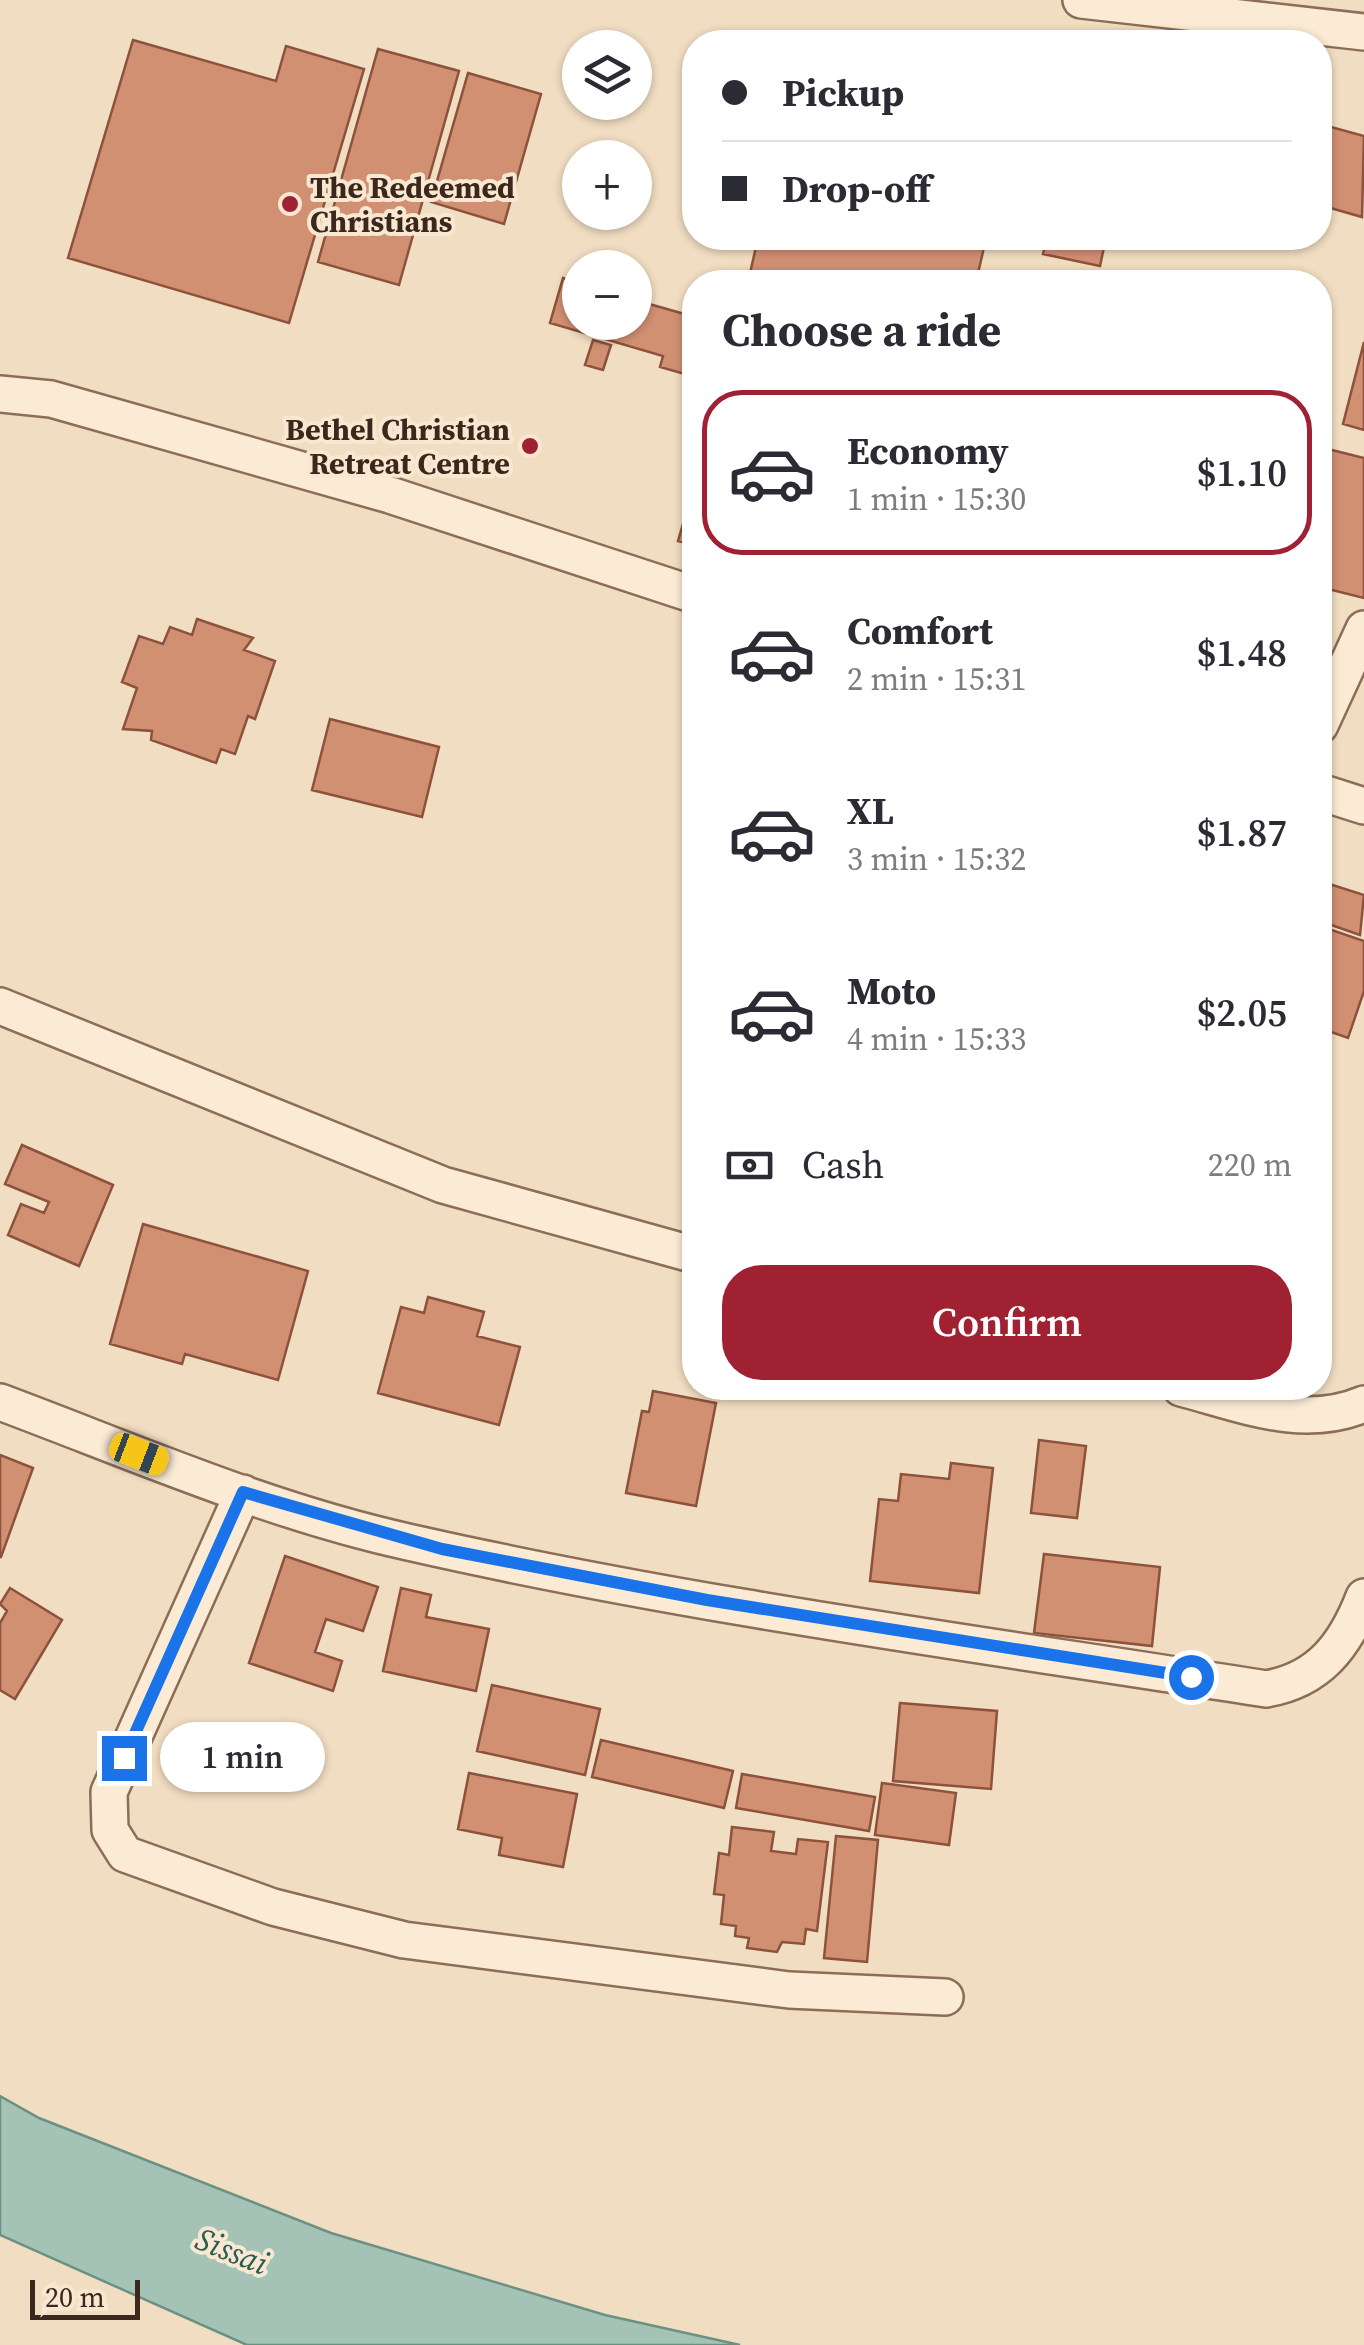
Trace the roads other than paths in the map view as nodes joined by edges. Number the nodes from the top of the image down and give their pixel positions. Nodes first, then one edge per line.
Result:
1 (1081, 0) edge
2 (1364, 32) edge
3 (0, 394) edge
4 (682, 591) edge
5 (1364, 629) edge
6 (1332, 699) edge
7 (1332, 796) edge
8 (1364, 806) edge
9 (0, 1006) edge
10 (682, 1251) edge
11 (1227, 1400) edge
12 (0, 1402) edge
13 (1364, 1404) edge
14 (243, 1492) junction
15 (1364, 1597) edge
16 (945, 1997) dead end

1 - 2 street
3 - 4 street
5 - 6 street
7 - 8 street
9 - 10 street
11 - 13 street
12 - 14 street
14 - 15 street
14 - 16 street

